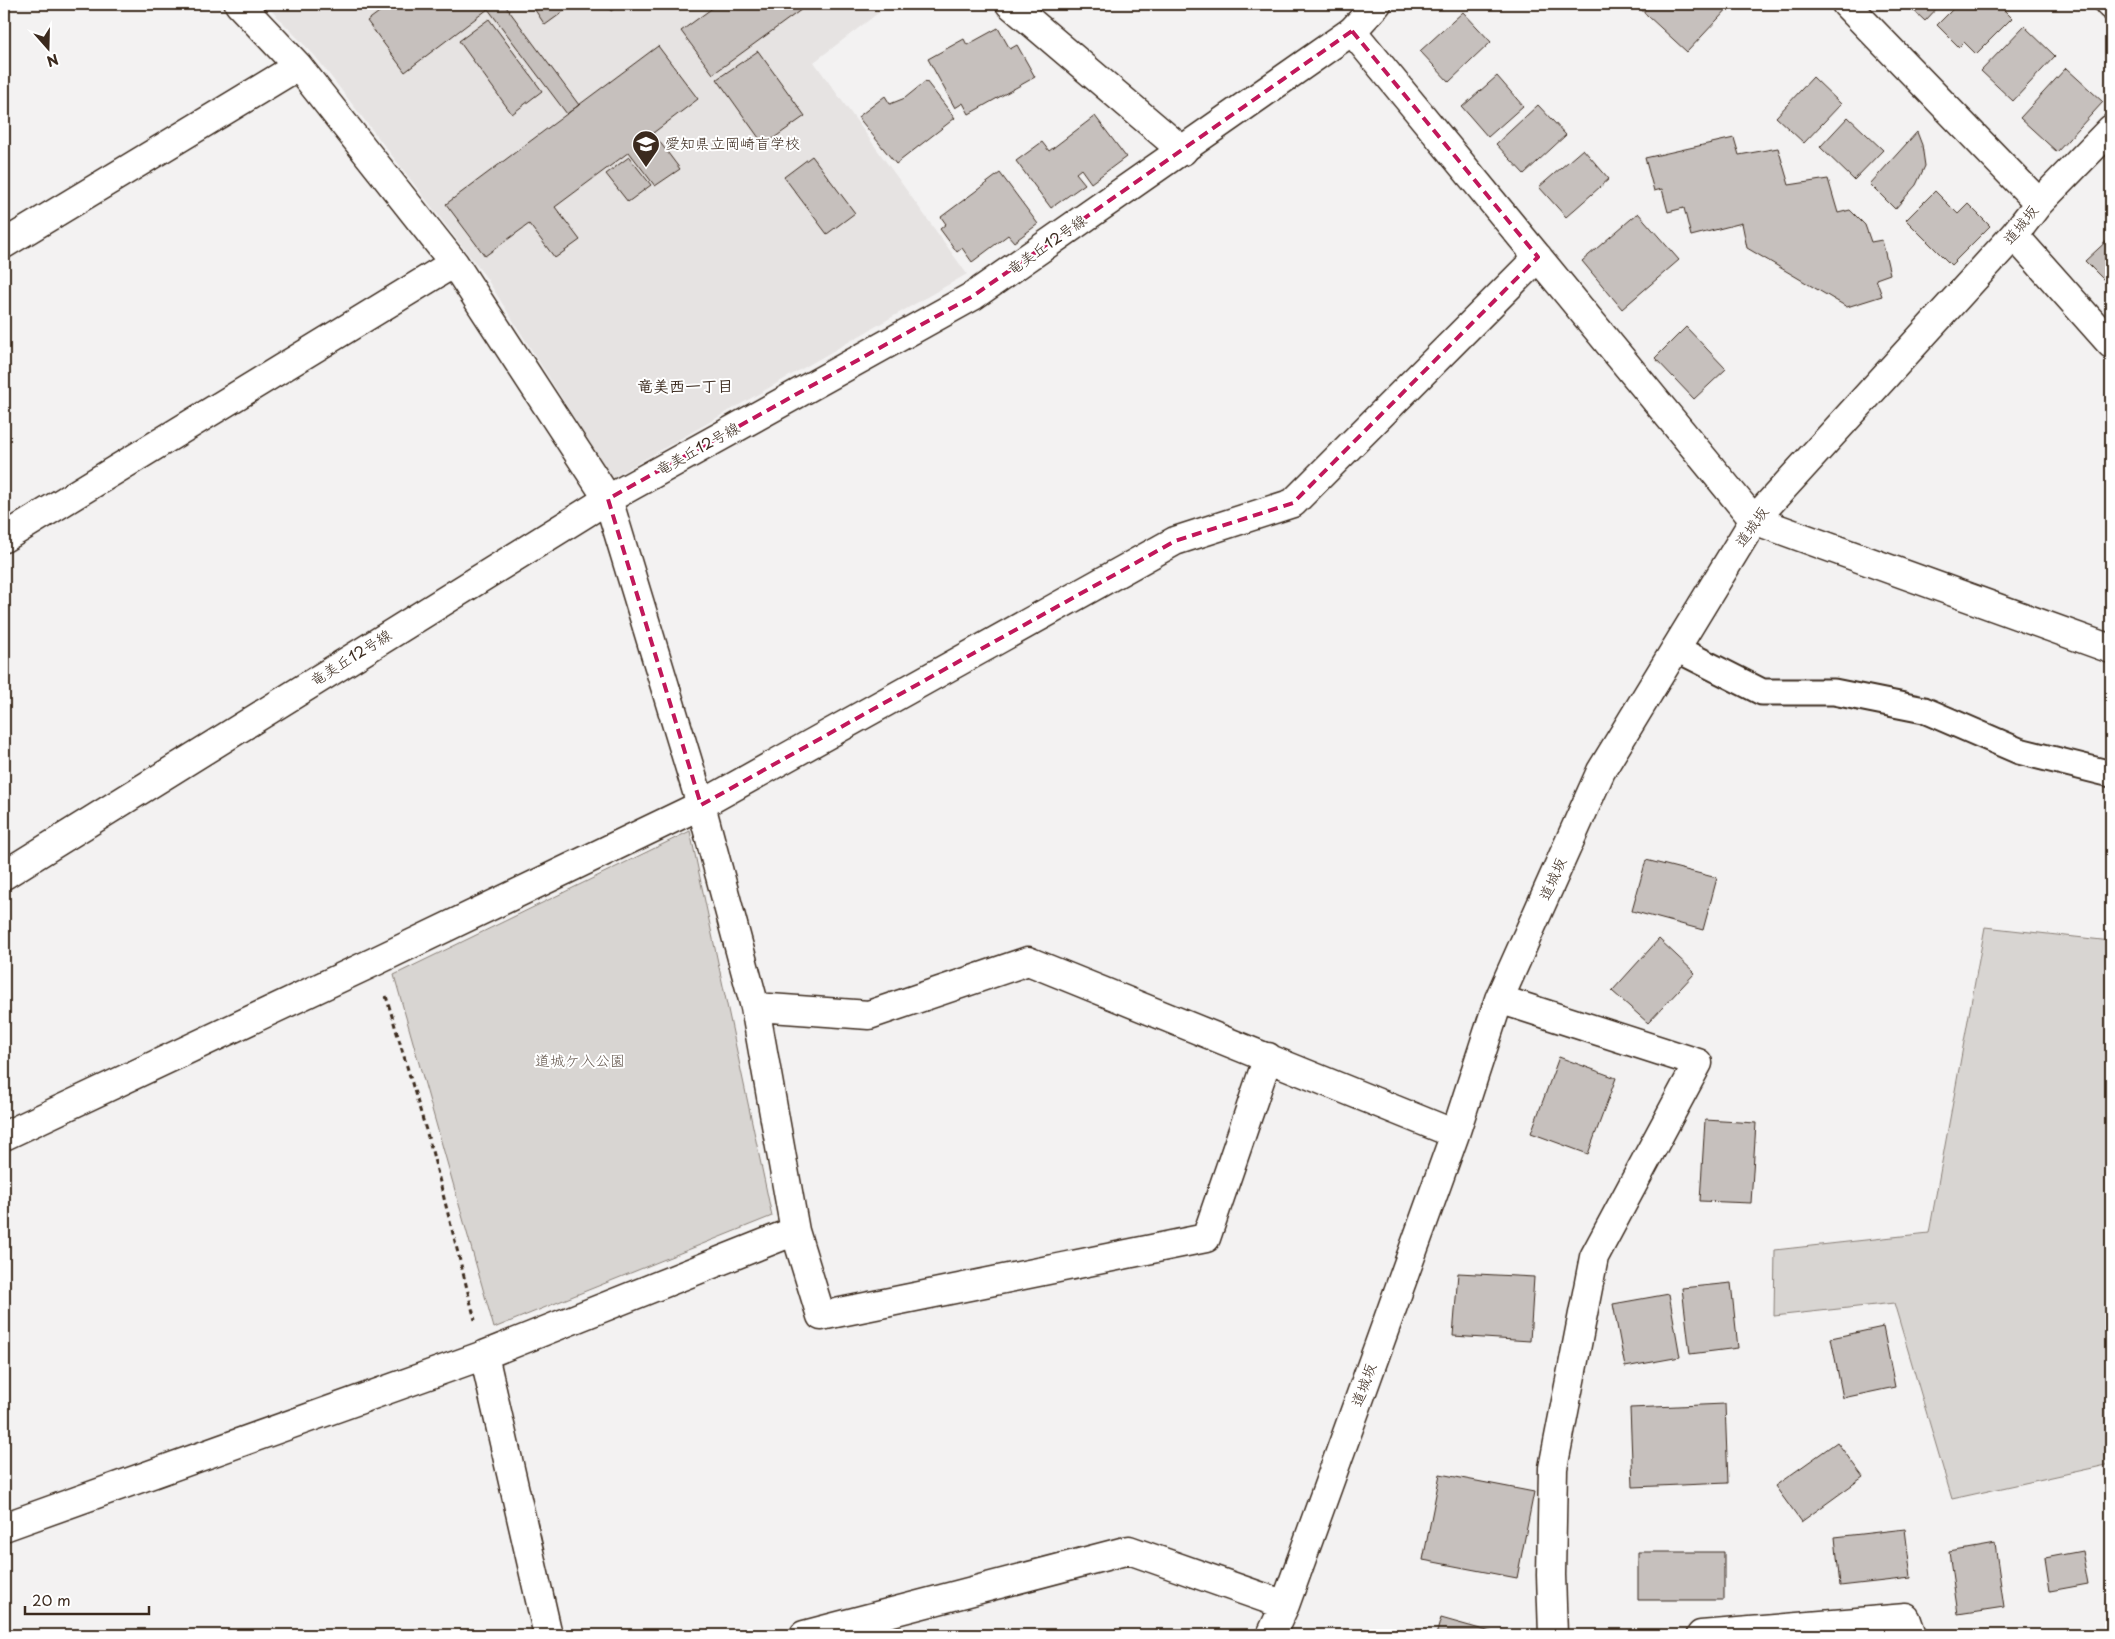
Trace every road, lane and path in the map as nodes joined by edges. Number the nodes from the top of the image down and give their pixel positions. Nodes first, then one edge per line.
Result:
1 (239, 4) edge
2 (1010, 4) edge
3 (1377, 4) edge
4 (1846, 4) edge
5 (2108, 4) edge
6 (2111, 7) edge
7 (1352, 31) junction
8 (298, 66) junction
9 (2111, 129) edge
10 (1183, 151) junction
11 (2039, 202) junction
12 (2014, 235) junction
13 (4, 244) edge
14 (1538, 257) junction
15 (454, 262) junction
16 (2111, 344) edge
17 (608, 499) junction
18 (1754, 520) junction
19 (4, 538) edge
20 (2111, 648) edge
21 (1677, 649) junction
22 (2111, 774) edge
23 (701, 805) junction
24 (4, 874) edge
25 (376, 961) junction
26 (1499, 999) junction
27 (755, 1007) junction
28 (1268, 1057) junction
29 (1454, 1134) junction
30 (4, 1136) edge
31 (794, 1231) junction
32 (484, 1354) junction
33 (4, 1527) edge
34 (1284, 1605) junction
35 (548, 1635) edge
36 (804, 1635) edge
37 (1271, 1635) edge
38 (1553, 1635) edge
39 (1701, 1635) edge
40 (1912, 1635) edge

1 - 8 street
2 - 10 street
3 - 7 street, 竜美丘12号線
4 - 11 street
5 - 6 lane
7 - 10 street, 竜美丘12号線
7 - 14 street
8 - 13 street
8 - 15 street
9 - 11 street, 道城坂
10 - 17 street, 竜美丘12号線
11 - 12 street, 道城坂
12 - 16 street
12 - 18 street, 道城坂
14 - 18 street
14 - 23 street
15 - 17 street
15 - 19 street
17 - 23 street
17 - 24 street, 竜美丘12号線
18 - 20 street
18 - 21 street, 道城坂
21 - 22 lane
21 - 26 street, 道城坂
23 - 25 street
23 - 27 street
25 - 30 street
25 - 32 path
26 - 29 street, 道城坂
26 - 38 street
27 - 28 street
27 - 31 street
28 - 29 street
28 - 31 street
29 - 34 street, 道城坂
31 - 32 street
32 - 33 street
32 - 35 street
34 - 36 street
34 - 37 street, 道城坂
39 - 40 street

